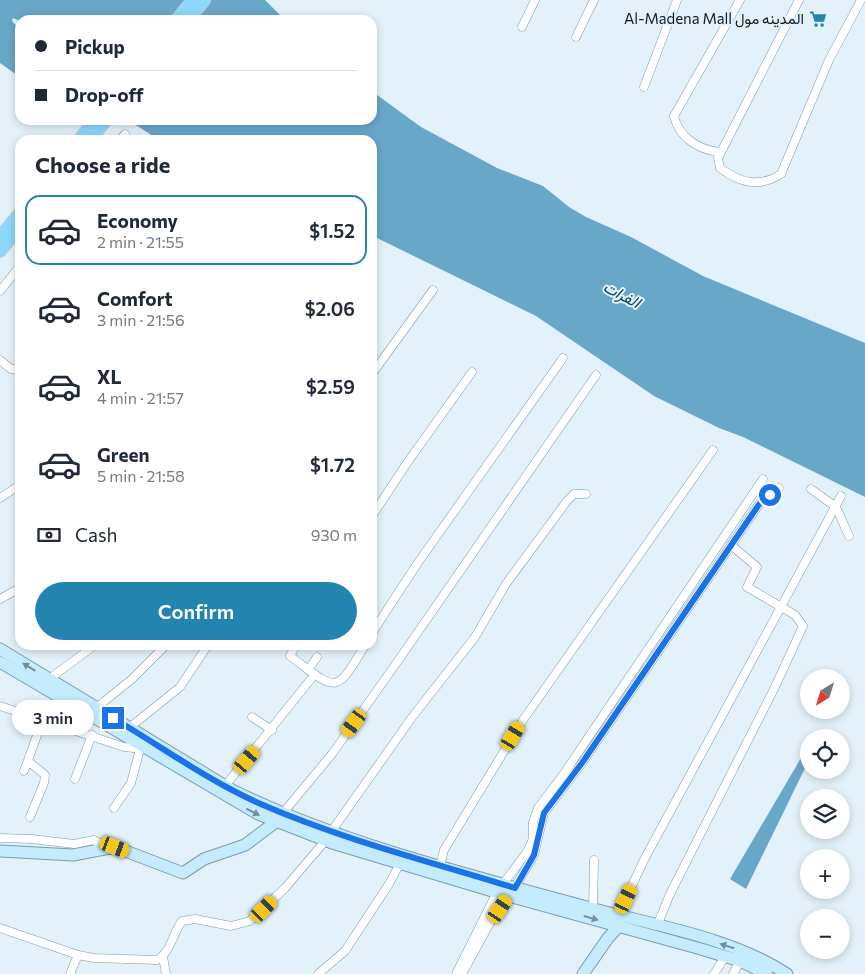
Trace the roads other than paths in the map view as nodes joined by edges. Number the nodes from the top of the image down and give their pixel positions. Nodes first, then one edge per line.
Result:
1 (193, 0) edge
2 (204, 0) edge
3 (535, 0) edge
4 (594, 0) edge
5 (678, 0) edge
6 (740, 0) edge
7 (799, 0) edge
8 (861, 0) edge
9 (181, 15) edge
10 (192, 15) edge
11 (522, 27) dead end
12 (576, 37) dead end
13 (644, 87) dead end
14 (91, 125) edge
15 (102, 125) edge
16 (83, 135) edge
17 (94, 135) edge
18 (720, 152) junction
19 (15, 219) edge
20 (15, 233) edge
21 (0, 237) edge
22 (0, 252) edge
23 (15, 272) edge
24 (433, 290) dead end
25 (0, 291) edge
26 (563, 358) dead end
27 (0, 360) edge
28 (377, 367) edge
29 (15, 369) edge
30 (472, 372) dead end
31 (596, 375) dead end
32 (713, 450) dead end
33 (763, 479) dead end
34 (15, 488) edge
35 (779, 488) dead end
36 (811, 489) dead end
37 (586, 494) dead end
38 (841, 496) dead end
39 (0, 498) edge
40 (836, 507) junction
41 (377, 508) edge
42 (848, 536) dead end
43 (731, 545) junction
44 (15, 591) edge
45 (0, 599) edge
46 (782, 608) junction
47 (377, 625) edge
48 (0, 649) edge
49 (88, 650) edge
50 (161, 650) edge
51 (205, 650) edge
52 (293, 650) edge
53 (362, 650) edge
54 (317, 657) dead end
55 (0, 662) edge
56 (312, 672) junction
57 (49, 679) junction
58 (0, 706) edge
59 (96, 708) junction
60 (252, 717) dead end
61 (43, 719) junction
62 (129, 728) junction
63 (272, 730) junction
64 (92, 735) junction
65 (142, 749) junction
66 (174, 761) junction
67 (29, 762) junction
68 (24, 771) dead end
69 (75, 779) dead end
70 (225, 786) junction
71 (114, 808) dead end
72 (280, 817) junction
73 (30, 818) dead end
74 (329, 836) junction
75 (0, 838) edge
76 (44, 841) junction
77 (107, 847) junction
78 (0, 851) edge
79 (38, 853) junction
80 (594, 860) dead end
81 (400, 863) junction
82 (434, 867) junction
83 (506, 890) junction
84 (593, 909) junction
85 (619, 921) junction
86 (657, 926) junction
87 (0, 928) edge
88 (78, 955) junction
89 (163, 957) junction
90 (725, 957) junction
91 (740, 961) junction
92 (70, 974) edge
93 (166, 974) edge
94 (318, 974) edge
95 (456, 974) edge
96 (462, 974) edge
97 (583, 974) edge
98 (714, 974) edge
99 (733, 974) edge
100 (767, 974) edge
101 (787, 974) edge

1 - 9 main road
2 - 10 main road
3 - 11 street
4 - 12 street
5 - 13 street
6 - 18 street
7 - 18 street
8 - 18 street
14 - 16 main road
15 - 17 main road
19 - 21 main road
20 - 22 main road
23 - 25 street
24 - 28 street
26 - 47 street
27 - 29 street
30 - 41 street
31 - 72 street
32 - 82 street
33 - 83 street
34 - 39 street
35 - 43 street
36 - 40 street
37 - 74 street
38 - 40 street
40 - 42 street
40 - 46 street
43 - 46 street
43 - 83 street
44 - 45 street
46 - 85 street
46 - 86 street
57 -> 48 main road
49 - 57 street
50 - 59 street
51 - 62 street
52 - 56 street
53 - 56 street
54 - 56 street
55 - 65 main road
56 - 63 street
57 - 59 main road
58 - 61 street
59 - 62 main road
60 - 63 street
61 - 64 street
61 - 67 street
62 - 66 main road
63 - 70 street
64 - 65 street
64 - 69 street
65 - 66 main road
65 - 71 street
66 - 70 main road
66 -> 72 main road
67 - 68 street
67 - 73 street
70 - 72 main road
72 - 74 main road
72 - 77 main road
74 - 81 main road
74 - 82 main road
74 - 89 street
75 - 76 street
76 - 77 street
76 - 79 street
77 - 79 main road
78 - 79 main road
80 - 84 street
81 - 82 main road
81 - 94 street
82 - 83 main road
83 - 84 main road
83 -> 85 main road
83 - 95 street
83 - 96 street
84 - 85 main road
85 - 86 main road
85 - 90 main road
85 - 97 main road
101 -> 86 main road
87 - 88 street
88 - 89 street
88 - 92 street
89 - 93 street
90 - 91 main road
90 - 98 street
91 - 99 street
91 - 100 main road

